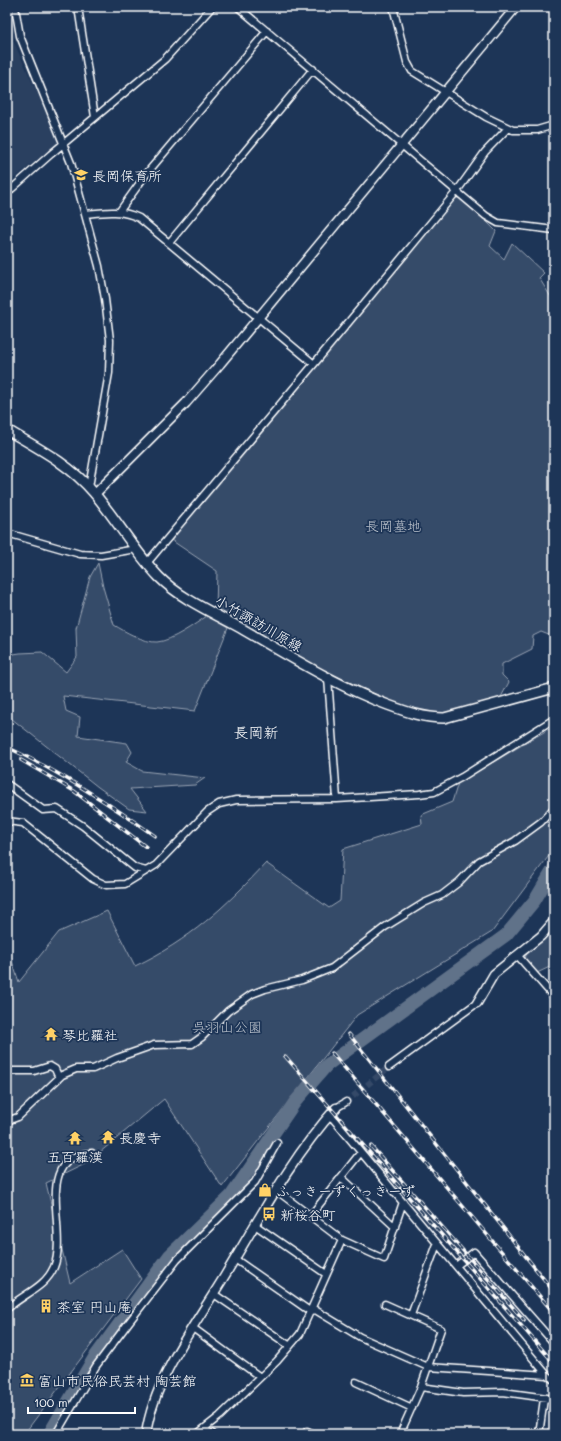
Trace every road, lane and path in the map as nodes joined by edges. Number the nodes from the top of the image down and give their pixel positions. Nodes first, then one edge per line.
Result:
1 (15, 7) edge
2 (78, 7) edge
3 (212, 7) edge
4 (238, 7) edge
5 (393, 7) edge
6 (516, 7) edge
7 (267, 31) junction
8 (313, 69) junction
9 (446, 92) junction
10 (95, 117) junction
11 (554, 125) edge
12 (508, 128) junction
13 (64, 143) junction
14 (402, 144) junction
15 (457, 191) junction
16 (7, 193) edge
17 (119, 212) junction
18 (85, 214) junction
19 (554, 230) edge
20 (169, 243) junction
21 (259, 317) junction
22 (314, 364) junction
23 (7, 430) edge
24 (7, 433) edge
25 (92, 490) junction
26 (7, 533) edge
27 (136, 549) junction
28 (147, 563) junction
29 (328, 678) junction
30 (554, 688) edge
31 (554, 719) edge
32 (7, 784) edge
33 (337, 799) junction
34 (554, 808) edge
35 (7, 821) edge
36 (146, 871) junction
37 (554, 921) edge
38 (518, 956) junction
39 (554, 996) edge
40 (477, 1003) joint
41 (389, 1067) tunnel mouth
42 (7, 1072) edge
43 (59, 1078) junction
44 (346, 1102) tunnel mouth
45 (336, 1108) joint
46 (330, 1115) junction
47 (7, 1120) edge
48 (277, 1143) dead end
49 (361, 1152) junction
50 (92, 1153) dead end
51 (341, 1177) junction
52 (276, 1190) junction
53 (403, 1202) junction
54 (310, 1215) junction
55 (256, 1225) junction
56 (395, 1227) junction
57 (342, 1240) junction
58 (438, 1244) junction
59 (235, 1259) junction
60 (456, 1266) junction
61 (326, 1274) junction
62 (214, 1294) junction
63 (385, 1304) dead end
64 (7, 1309) edge
65 (311, 1310) junction
66 (411, 1315) junction
67 (193, 1328) junction
68 (554, 1343) edge
69 (290, 1346) junction
70 (428, 1367) junction
71 (547, 1375) junction
72 (260, 1377) junction
73 (554, 1380) edge
74 (356, 1382) dead end
75 (421, 1387) junction
76 (544, 1399) junction
77 (554, 1399) edge
78 (412, 1408) junction
79 (204, 1428) junction
80 (307, 1431) dead end
81 (56, 1434) edge
82 (146, 1434) edge
83 (197, 1434) edge
84 (213, 1434) edge
85 (314, 1434) edge
86 (400, 1434) edge
87 (540, 1434) edge

1 - 13 street
2 - 10 street
3 - 10 street
4 - 7 street
5 - 9 street
6 - 9 street
7 - 8 street
7 - 17 street
8 - 14 street
8 - 20 street
9 - 12 street
9 - 14 street
10 - 13 street
11 - 12 street
12 - 15 street
13 - 16 street
13 - 18 street
14 - 15 street
14 - 21 street
15 - 19 street
15 - 22 street
17 - 18 street
17 - 20 street
18 - 25 street
20 - 21 street
21 - 22 street
21 - 25 street
22 - 28 street
23 - 24 street
23 - 25 main road, 小竹諏訪川原線
25 - 27 main road, 小竹諏訪川原線
26 - 27 street
27 - 28 main road, 小竹諏訪川原線
28 - 29 main road, 小竹諏訪川原線
29 - 30 main road, 小竹諏訪川原線
29 - 33 street
31 - 33 street
32 - 36 street
33 - 36 street
34 - 43 street
35 - 36 street
37 - 38 street
38 - 39 street
38 - 40 street
40 - 41 street
42 - 43 street
43 - 47 street
44 - 45 street
45 - 46 street
46 - 49 street
46 - 52 street
48 - 81 street
49 - 51 street
49 - 53 street
50 - 64 street
51 - 54 street
51 - 56 street
52 - 54 street
52 - 55 street
53 - 56 street
53 - 58 street
54 - 57 street
55 - 59 street
55 - 61 street
56 - 57 street
57 - 61 street
58 - 60 street
58 - 66 street
59 - 62 street
59 - 65 street
60 - 68 street
60 - 71 street
61 - 65 street
62 - 67 street
62 - 69 street
63 - 66 street
65 - 69 street
65 - 70 street
66 - 70 street
67 - 72 street
67 - 82 street
69 - 72 street
70 - 71 street
70 - 75 street
71 - 73 street
72 - 79 street
74 - 78 street
75 - 76 street
75 - 78 street
76 - 77 street
76 - 87 street
78 - 86 street
79 - 83 street
79 - 84 street
80 - 85 street

